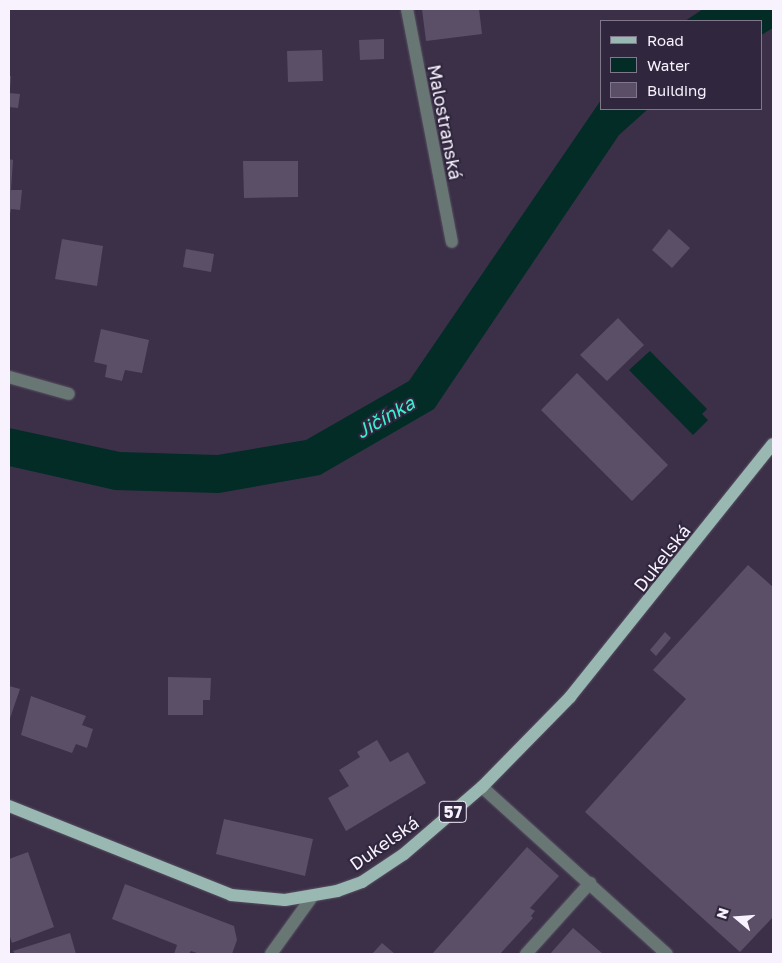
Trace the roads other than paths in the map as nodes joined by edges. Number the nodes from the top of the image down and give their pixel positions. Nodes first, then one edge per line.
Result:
1 (407, 9) edge
2 (452, 242) dead end
3 (9, 377) edge
4 (69, 394) dead end
5 (773, 444) edge
6 (482, 787) junction
7 (9, 806) edge
8 (590, 883) junction
9 (312, 897) junction
10 (272, 954) edge
11 (526, 954) edge
12 (667, 954) edge

1 - 2 street, Malostranská
3 - 4 street
5 - 6 main road, Dukelská / 57
6 - 8 street
6 - 9 main road, Dukelská / 57
7 - 9 main road, Dukelská / 57
8 - 11 street
8 - 12 street
9 - 10 street

